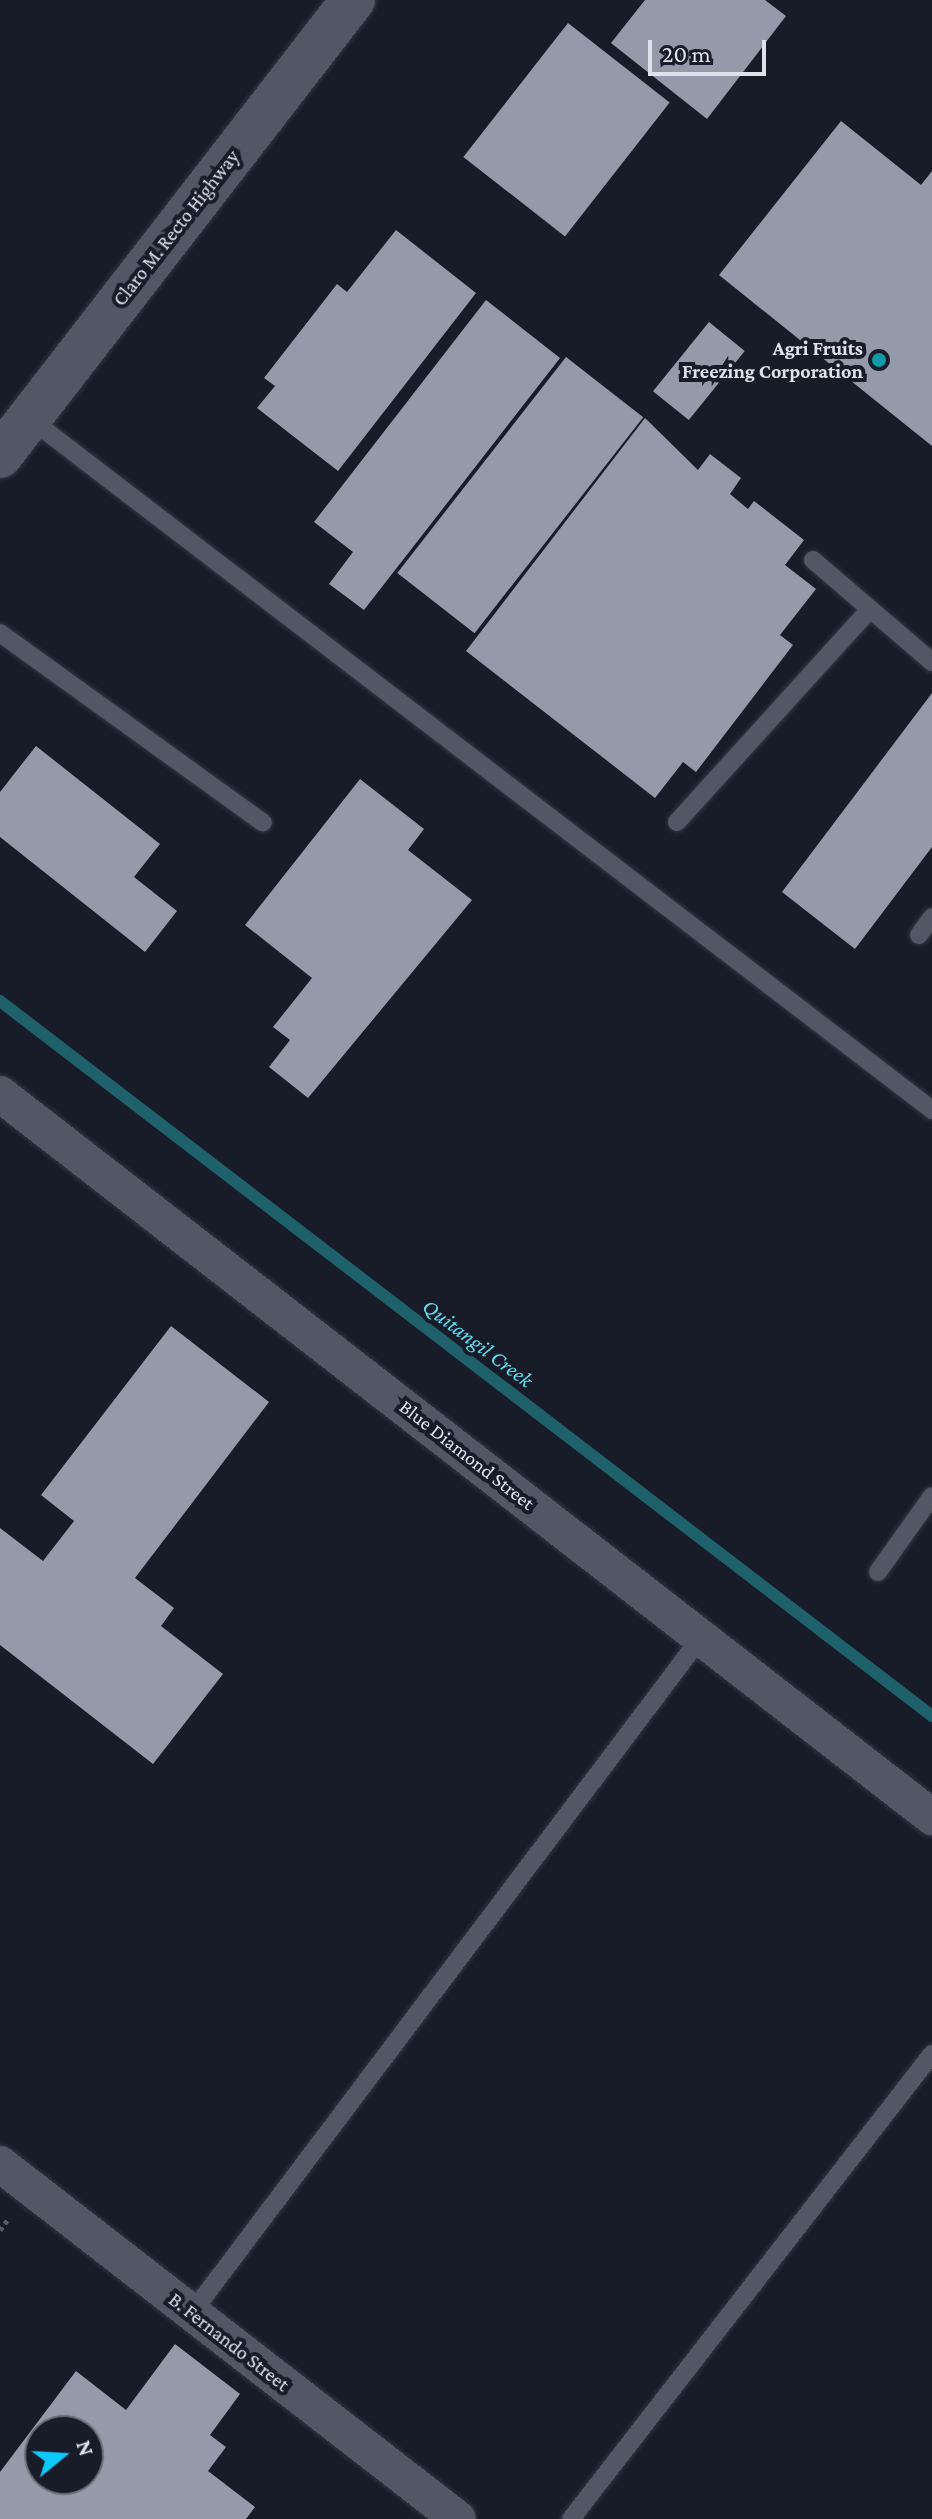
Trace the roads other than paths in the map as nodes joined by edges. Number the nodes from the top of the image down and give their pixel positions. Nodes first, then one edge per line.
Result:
1 (353, 0) edge
2 (29, 418) junction
3 (0, 456) edge
4 (813, 560) dead end
5 (869, 610) junction
6 (0, 633) edge
7 (932, 662) edge
8 (677, 822) dead end
9 (263, 823) dead end
10 (932, 917) edge
11 (919, 935) dead end
12 (0, 1094) edge
13 (931, 1113) edge
14 (932, 1496) edge
15 (878, 1572) dead end
16 (702, 1636) junction
17 (932, 1817) edge
18 (932, 2054) edge
19 (0, 2164) edge
20 (191, 2314) junction
21 (458, 2519) edge
22 (571, 2519) edge

1 - 2 main road, Claro M. Recto Highway
2 - 3 main road, Claro M. Recto Highway
2 - 13 lane
4 - 5 lane
5 - 7 lane
5 - 8 lane
6 - 9 lane
10 - 11 lane
12 - 16 street, Blue Diamond Street
14 - 15 lane
16 - 17 street, Blue Diamond Street
16 - 20 lane
18 - 22 lane
19 - 20 street, B. Fernando Street
20 - 21 street, B. Fernando Street

